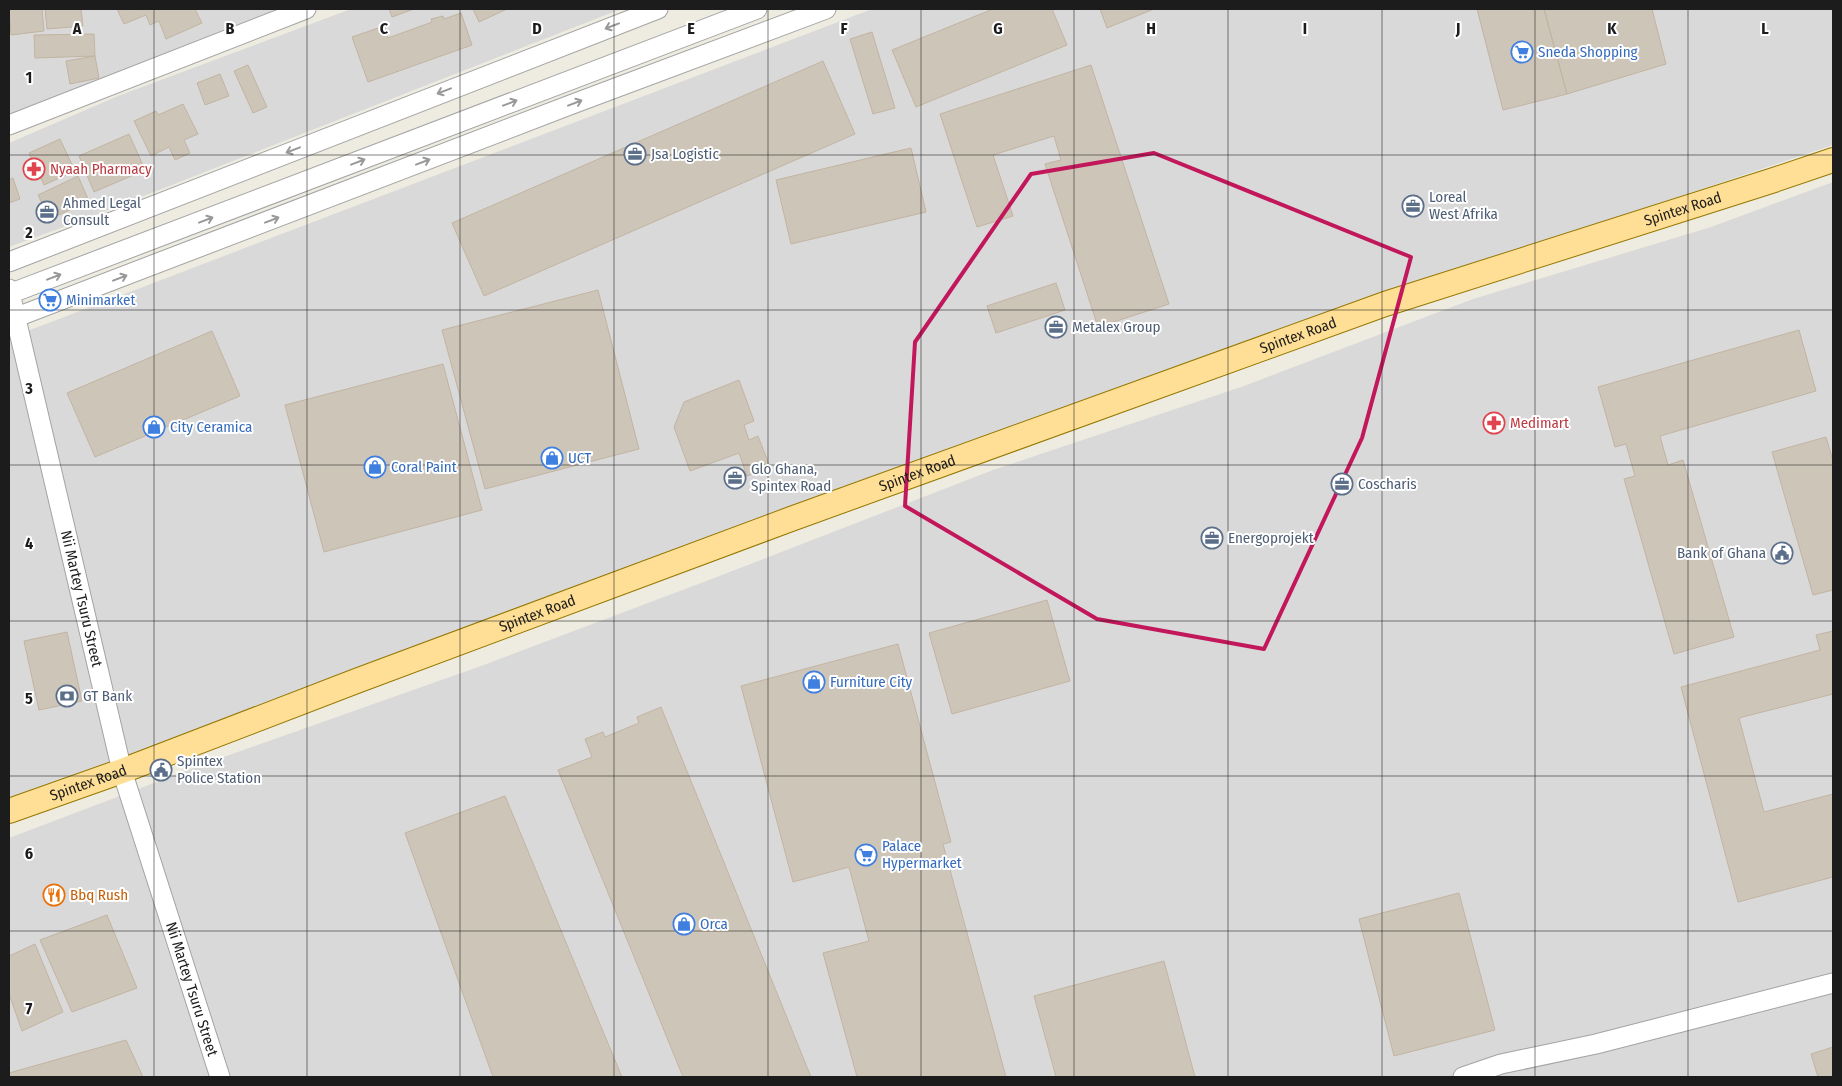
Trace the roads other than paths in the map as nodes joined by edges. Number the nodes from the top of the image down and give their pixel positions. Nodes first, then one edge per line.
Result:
1 (306, 9) edge
2 (658, 9) edge
3 (757, 9) edge
4 (826, 9) edge
5 (9, 125) edge
6 (1833, 160) edge
7 (9, 262) edge
8 (9, 292) edge
9 (12, 319) edge
10 (122, 771) junction
11 (9, 811) edge
12 (1833, 983) edge
13 (220, 1077) edge
14 (1462, 1077) edge

1 - 5 street
2 -> 7 street
8 -> 3 street
9 -> 4 street
6 - 10 main road, Spintex Road
8 - 9 street, Nii Martey Tsuru Street
9 - 10 street, Nii Martey Tsuru Street
10 - 11 main road, Spintex Road
10 - 13 street, Nii Martey Tsuru Street
12 - 14 street

